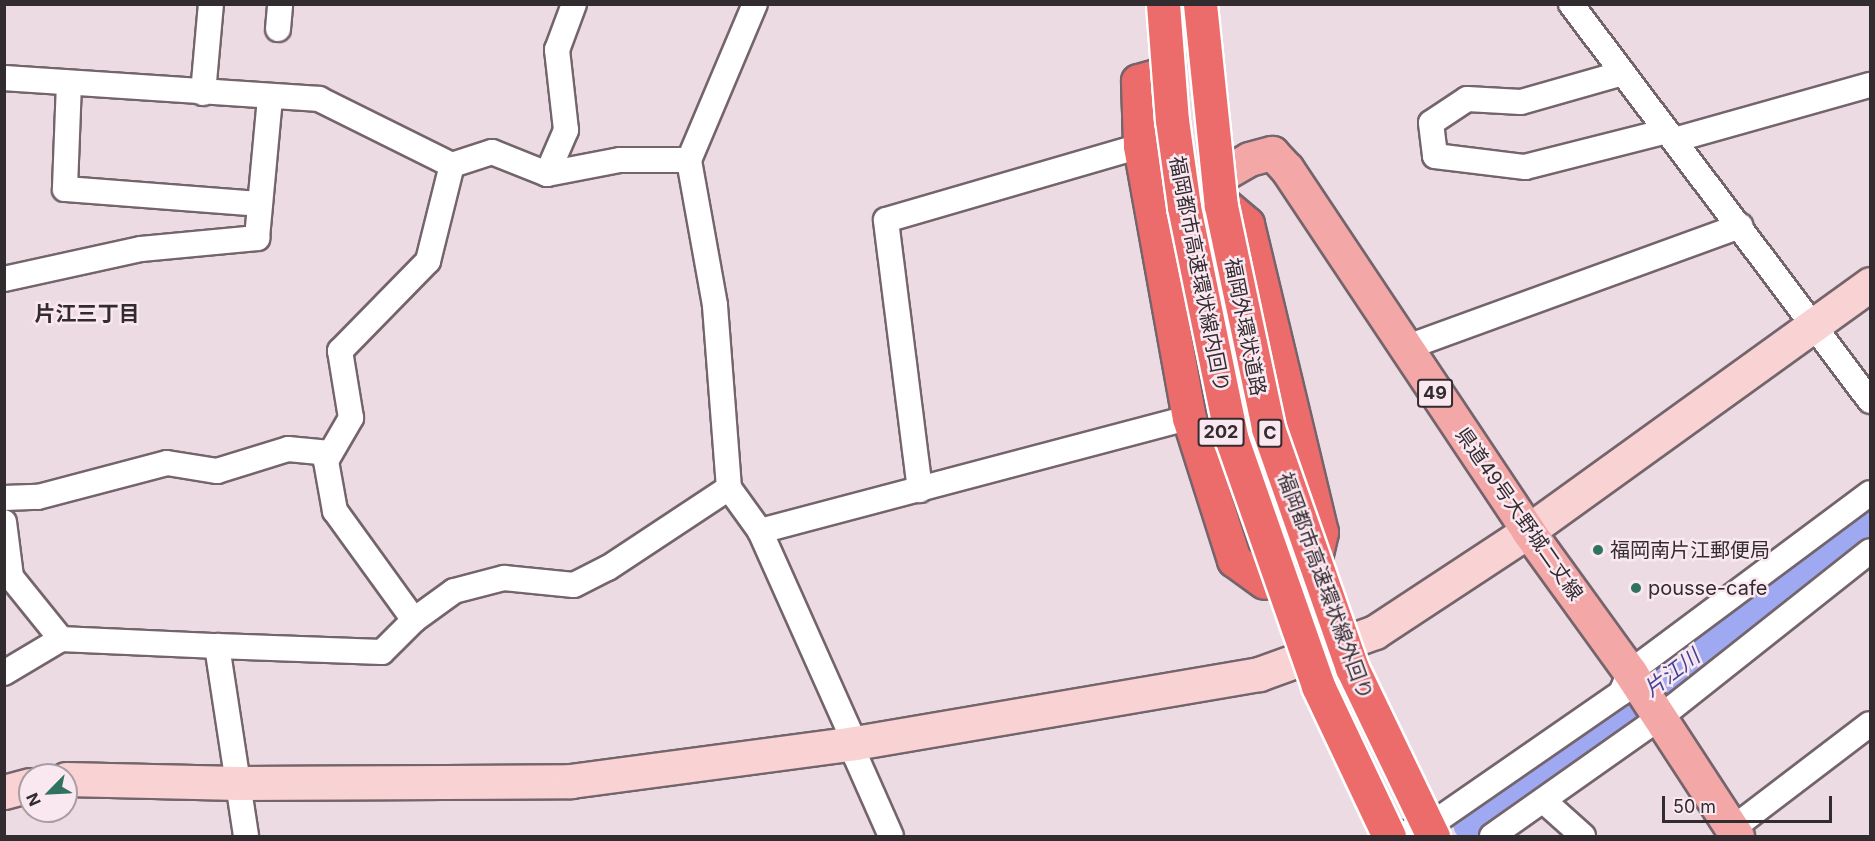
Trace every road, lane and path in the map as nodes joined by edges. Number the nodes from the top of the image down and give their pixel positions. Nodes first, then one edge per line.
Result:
1 (211, 4) edge
2 (280, 4) edge
3 (574, 4) edge
4 (755, 4) edge
5 (1157, 4) edge
6 (1163, 4) edge
7 (1199, 4) edge
8 (1582, 8) edge
9 (278, 29) dead end
10 (1623, 73) junction
11 (1159, 75) junction
12 (4, 78) edge
13 (69, 83) junction
14 (1870, 85) edge
15 (203, 93) junction
16 (270, 98) junction
17 (1671, 135) junction
18 (1140, 146) junction
19 (688, 160) junction
20 (452, 165) junction
21 (547, 174) junction
22 (1219, 189) junction
23 (260, 204) junction
24 (1740, 226) junction
25 (1870, 284) edge
26 (6, 285) edge
27 (1814, 327) junction
28 (1405, 348) junction
29 (1870, 401) edge
30 (1189, 418) junction
31 (330, 453) junction
32 (729, 488) junction
33 (920, 490) junction
34 (1870, 493) edge
35 (4, 498) edge
36 (4, 522) edge
37 (760, 531) junction
38 (1528, 531) junction
39 (1870, 552) edge
40 (1264, 582) junction
41 (414, 620) junction
42 (61, 639) junction
43 (217, 646) junction
44 (1341, 646) junction
45 (1295, 662) junction
46 (4, 673) edge
47 (1632, 676) junction
48 (1655, 714) junction
49 (1870, 724) edge
50 (855, 743) junction
51 (78, 779) edge
52 (238, 783) junction
53 (1545, 802) junction
54 (1735, 833) edge
55 (1428, 834) edge
56 (246, 837) edge
57 (891, 837) edge
58 (1372, 837) edge
59 (1383, 837) edge
60 (1389, 837) edge
61 (1492, 837) edge
62 (1583, 837) edge

1 - 15 street
2 - 9 street
3 - 21 street
4 - 19 street
5 - 11 highway, 202
6 - 60 highway, 福岡都市高速環状線内回り / C, bridge
7 - 22 highway, 福岡外環状道路 / 202
7 - 55 highway, 福岡都市高速環状線外回り / C, bridge
8 - 10 street
10 - 17 street
10 - 17 street
11 - 18 highway
11 - 40 highway, 202
12 - 13 street
13 - 15 street
13 - 23 street
14 - 17 street
15 - 16 street
16 - 20 street
16 - 23 street
17 - 24 street
18 - 30 highway
18 - 33 street
19 - 21 street
19 - 32 street
20 - 21 street
20 - 31 street
22 - 28 main road, 県道49号大野城二丈線 / 49
22 - 44 highway, 福岡外環状道路 / 202
23 - 26 street
24 - 27 street
24 - 28 street
25 - 27 street
27 - 29 street
27 - 38 street
28 - 38 main road, 県道49号大野城二丈線 / 49
30 - 33 street
30 - 40 highway
31 - 35 street
31 - 41 street
32 - 37 street
32 - 41 street
33 - 37 street
34 - 47 street
36 - 42 street
37 - 50 street
38 - 44 street
38 - 47 main road, 県道49号大野城二丈線 / 49
39 - 48 street
40 - 45 highway, 202
41 - 43 street
42 - 43 street
42 - 46 street
43 - 52 street
44 - 45 street
44 - 55 highway, 福岡外環状道路 / 202
45 - 50 street
45 - 58 highway, 202
47 - 48 main road, 県道49号大野城二丈線 / 49
47 - 55 street
48 - 53 street
48 - 54 main road, 県道49号大野城二丈線 / 49
49 - 54 street
50 - 52 street
50 - 57 street
51 - 52 street
52 - 56 street
53 - 61 street
53 - 62 street
55 - 59 street

